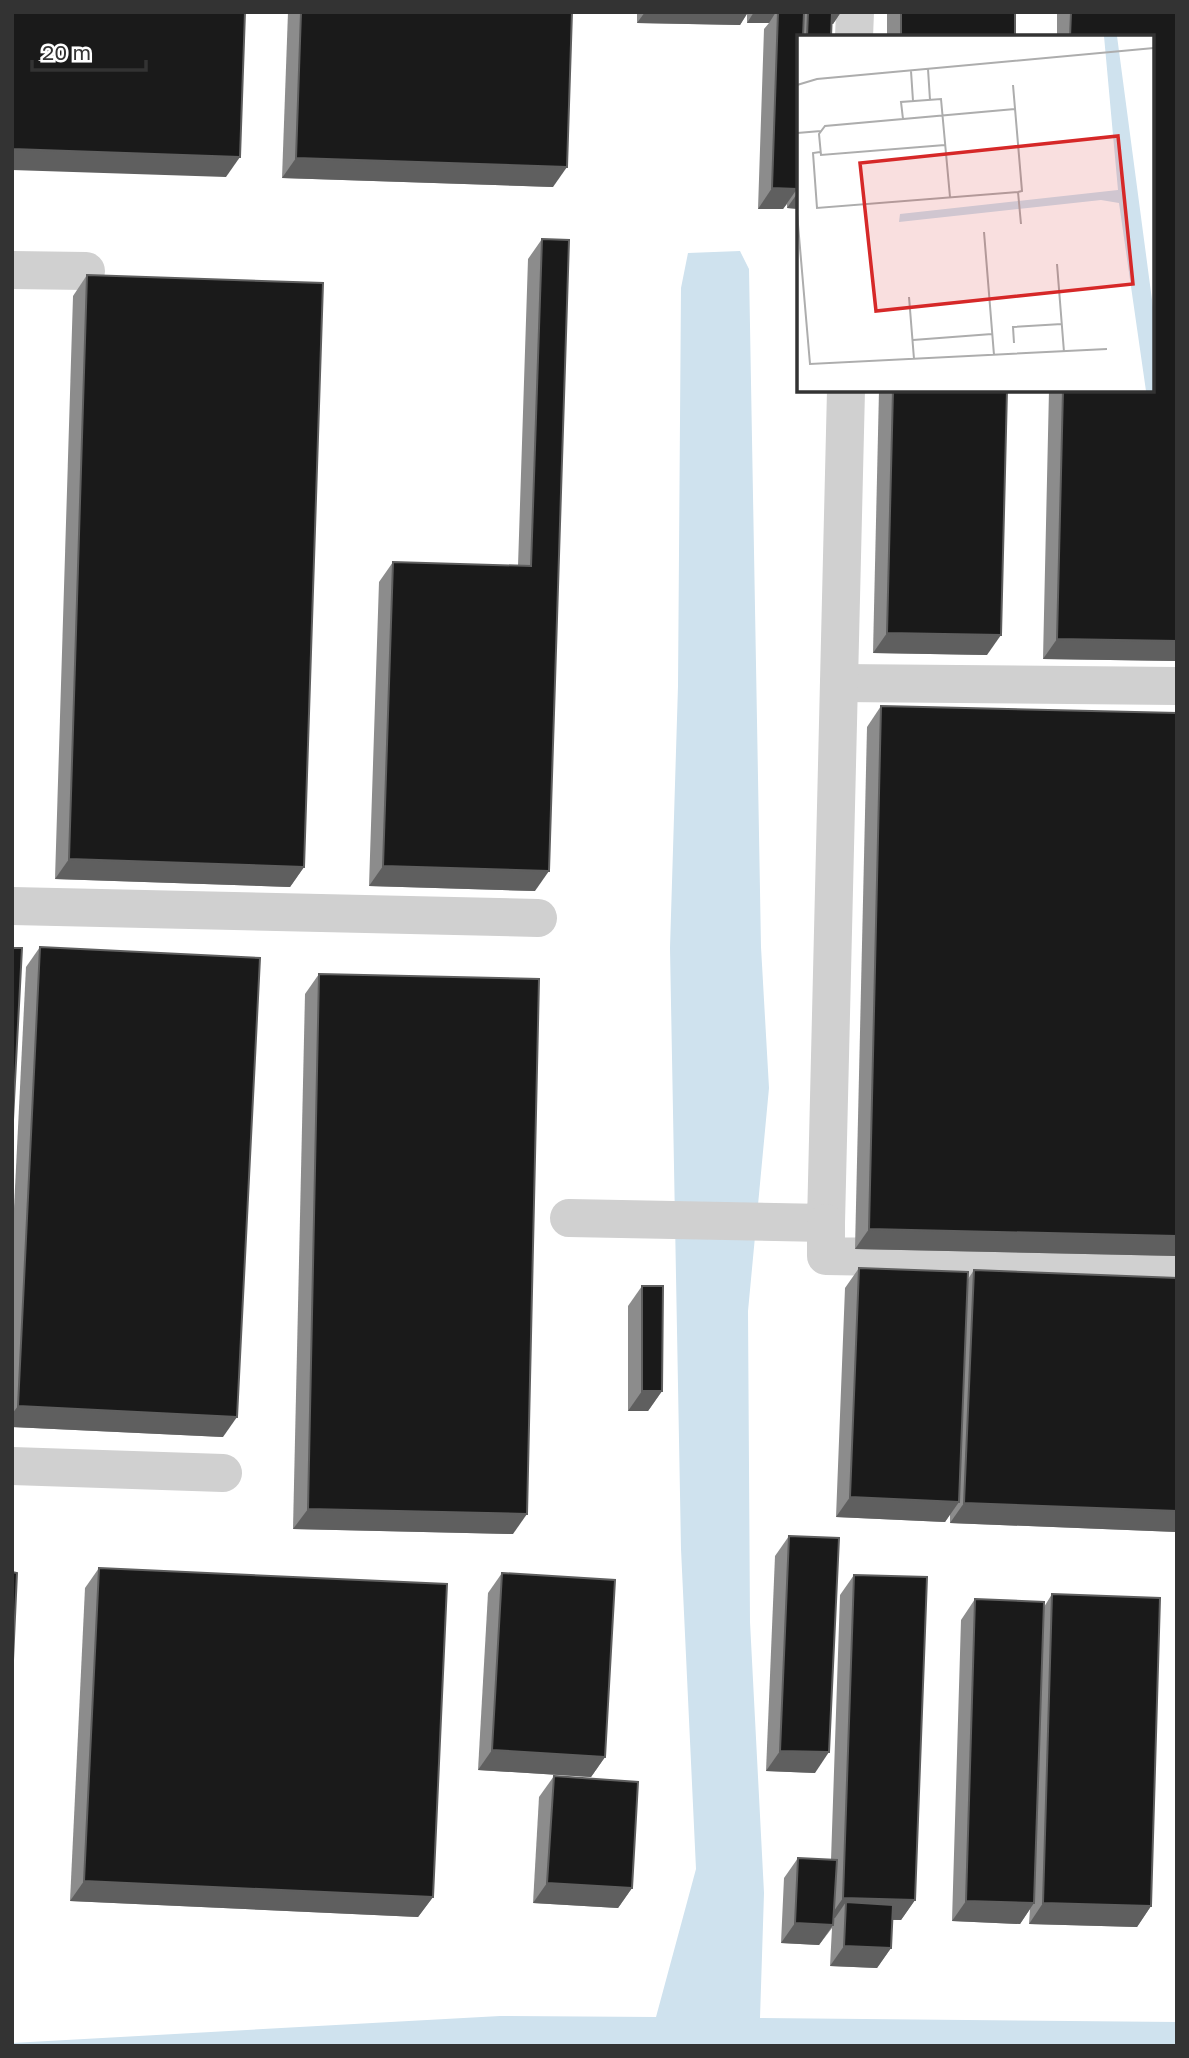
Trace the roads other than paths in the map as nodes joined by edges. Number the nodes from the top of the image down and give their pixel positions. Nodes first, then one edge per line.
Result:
1 (855, 12) edge
2 (854, 35) edge
3 (12, 270) edge
4 (86, 271) dead end
5 (846, 392) edge
6 (839, 683) junction
7 (1177, 686) edge
8 (12, 906) edge
9 (538, 918) dead end
10 (569, 1218) dead end
11 (826, 1223) junction
12 (1177, 1262) edge
13 (12, 1466) edge
14 (223, 1473) dead end

1 - 2 lane
3 - 4 lane
5 - 6 lane
6 - 7 lane
6 - 11 lane
8 - 9 lane
10 - 11 lane
11 - 12 lane
13 - 14 lane

